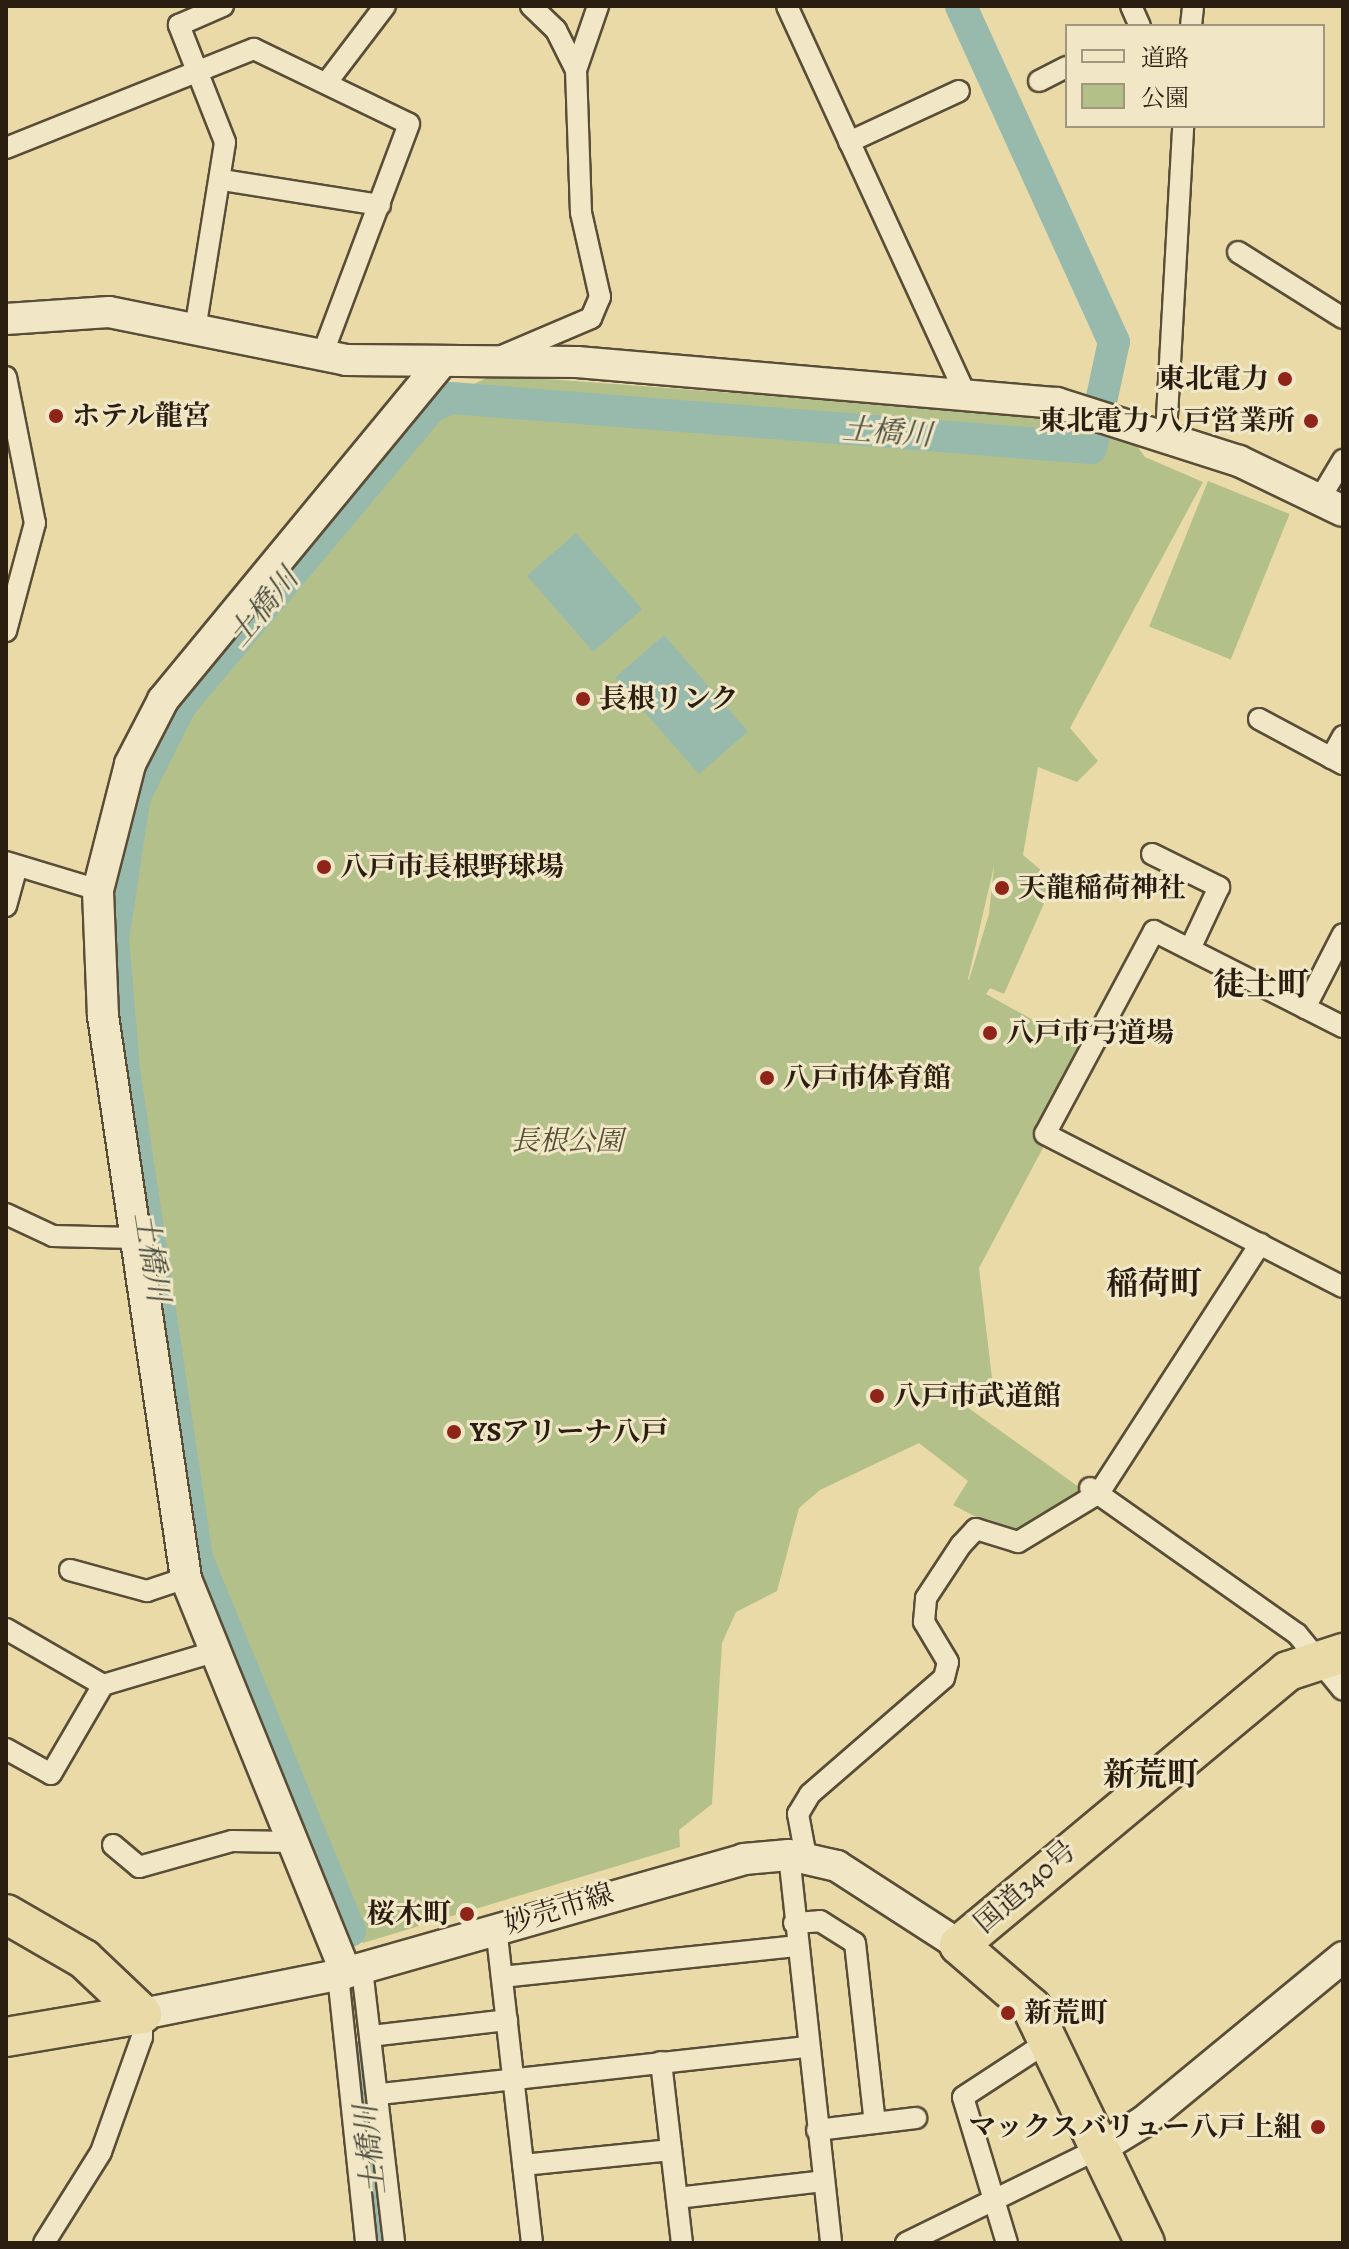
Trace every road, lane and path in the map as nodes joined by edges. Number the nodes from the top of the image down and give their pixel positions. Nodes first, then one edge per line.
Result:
1 (223, 6) edge
2 (385, 6) edge
3 (531, 6) edge
4 (598, 6) edge
5 (787, 6) edge
6 (1065, 68) edge
7 (576, 70) junction
8 (199, 73) junction
9 (1039, 81) dead end
10 (327, 82) junction
11 (959, 91) dead end
12 (1183, 128) edge
13 (849, 142) junction
14 (6, 148) edge
15 (222, 180) junction
16 (380, 205) junction
17 (1238, 252) dead end
18 (1343, 318) edge
19 (6, 319) edge
20 (195, 330) junction
21 (322, 355) junction
22 (494, 360) junction
23 (442, 362) junction
24 (6, 377) edge
25 (966, 395) junction
26 (1166, 434) junction
27 (1343, 460) edge
28 (1331, 505) edge
29 (6, 631) edge
30 (1259, 719) dead end
31 (1343, 736) edge
32 (1337, 761) edge
33 (1152, 854) dead end
34 (11, 864) edge
35 (98, 890) junction
36 (6, 906) edge
37 (1343, 934) edge
38 (1190, 949) junction
39 (1305, 1008) junction
40 (1343, 1027) edge
41 (6, 1214) edge
42 (133, 1238) junction
43 (1260, 1244) junction
44 (1343, 1287) edge
45 (1095, 1490) junction
46 (70, 1570) dead end
47 (186, 1578) junction
48 (6, 1629) edge
49 (214, 1652) junction
50 (1336, 1668) edge
51 (103, 1685) junction
52 (6, 1749) edge
53 (292, 1842) junction
54 (113, 1845) dead end
55 (798, 1856) junction
56 (6, 1914) edge
57 (794, 1923) junction
58 (496, 1927) junction
59 (959, 1945) junction
60 (795, 1946) junction
61 (1343, 1957) edge
62 (348, 1972) junction
63 (502, 1977) junction
64 (142, 2014) junction
65 (507, 2020) junction
66 (371, 2036) junction
67 (6, 2037) edge
68 (1050, 2040) junction
69 (806, 2047) junction
70 (661, 2062) junction
71 (514, 2078) junction
72 (380, 2094) junction
73 (916, 2118) dead end
74 (875, 2123) junction
75 (817, 2130) junction
76 (1104, 2146) junction
77 (671, 2150) junction
78 (523, 2165) junction
79 (823, 2181) junction
80 (677, 2198) junction
81 (990, 2203) junction
82 (44, 2243) edge
83 (366, 2243) edge
84 (394, 2243) edge
85 (532, 2243) edge
86 (682, 2243) edge
87 (831, 2243) edge
88 (906, 2243) edge
89 (1007, 2243) edge
90 (1145, 2243) edge

1 - 8 street
2 - 10 street
3 - 7 street
4 - 7 street
5 - 13 street
6 - 9 street
7 - 22 street
8 - 10 street
8 - 14 street
8 - 15 street
10 - 16 street
11 - 13 street
12 - 26 street
13 - 25 street
15 - 16 street
15 - 20 street
16 - 21 street
17 - 18 street
19 - 20 street
20 - 21 street
21 - 23 street
22 - 23 street
22 - 25 street
23 - 35 street
24 - 29 street
25 - 26 street
26 - 28 street
27 - 28 street
30 - 32 street
31 - 32 street
33 - 38 street
34 - 35 street
34 - 36 street
35 - 42 street
37 - 39 street
38 - 39 street
38 - 43 street
39 - 40 street
41 - 42 street
42 - 47 street
43 - 44 street
43 - 45 street
45 - 50 street
45 - 55 street
46 - 47 street
47 - 49 street
48 - 51 street
49 - 51 street
49 - 53 street
50 - 59 highway, 国道340号
51 - 52 street
53 - 54 street
53 - 62 street
55 - 57 street
55 - 58 street, 妙売市線
55 - 59 street, 妙売市線
56 - 64 highway
57 - 60 street
57 - 74 street
58 - 62 street, 妙売市線
58 - 63 street
59 - 68 highway, 国道340号
60 - 63 street
60 - 69 street
61 - 76 street
62 - 64 street, 妙売市線
62 - 66 street
62 - 83 street
63 - 65 street
64 - 67 highway
64 - 82 street
65 - 66 street
65 - 71 street
66 - 72 street
68 - 76 highway, 国道340号
68 - 81 street
69 - 70 street
69 - 75 street
70 - 71 street
70 - 77 street
71 - 72 street
71 - 78 street
72 - 84 street
73 - 74 street
74 - 75 street
75 - 79 street
76 - 81 street
76 - 90 highway, 国道340号
77 - 78 street
77 - 80 street
78 - 85 street
79 - 80 street
79 - 87 street
80 - 86 street
81 - 88 street
81 - 89 street

